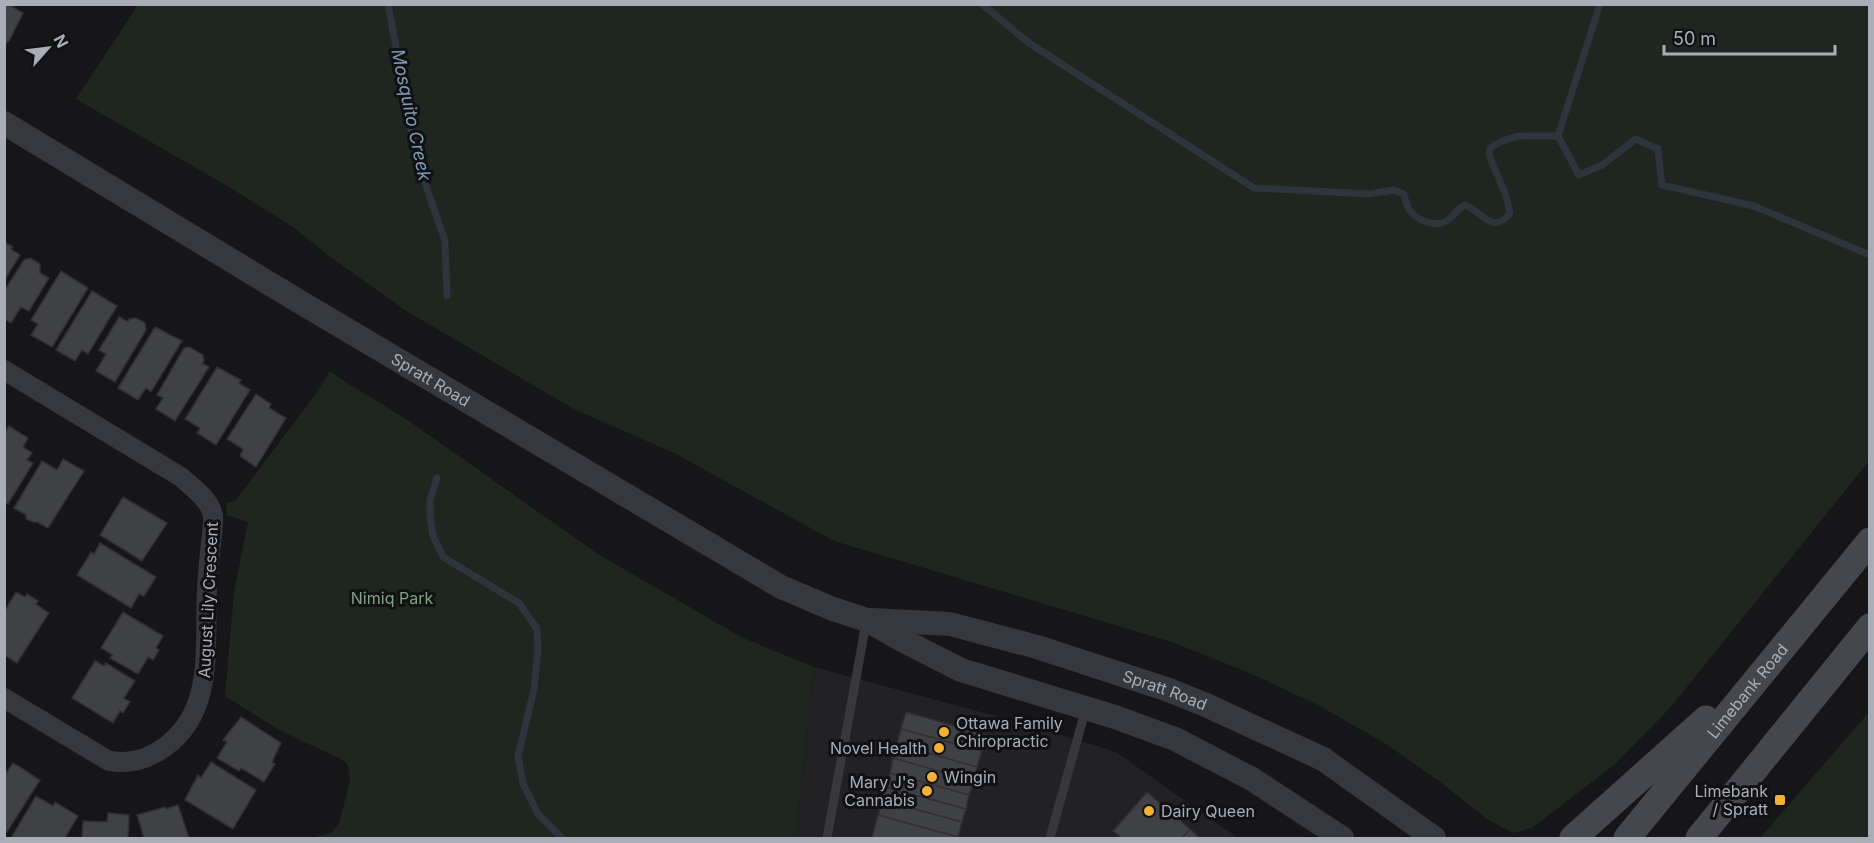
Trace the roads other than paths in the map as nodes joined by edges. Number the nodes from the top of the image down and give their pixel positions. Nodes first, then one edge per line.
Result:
1 (4, 123) edge
2 (4, 370) edge
3 (1869, 541) edge
4 (867, 620) junction
5 (1869, 627) edge
6 (1778, 654) junction
7 (4, 698) edge
8 (1086, 708) junction
9 (826, 838) edge
10 (1050, 838) edge
11 (1342, 838) edge
12 (1434, 838) edge
13 (1573, 838) edge
14 (1626, 838) edge
15 (1699, 838) edge

1 - 4 street, Spratt Road
2 - 7 street, August Lily Crescent
3 - 6 main road, Limebank Road
4 - 8 street, Spratt Road
4 - 9 lane
4 - 12 street, Spratt Road
5 - 15 main road
6 - 13 main road
6 - 14 main road, Limebank Road
8 - 10 lane
8 - 11 street, Spratt Road

